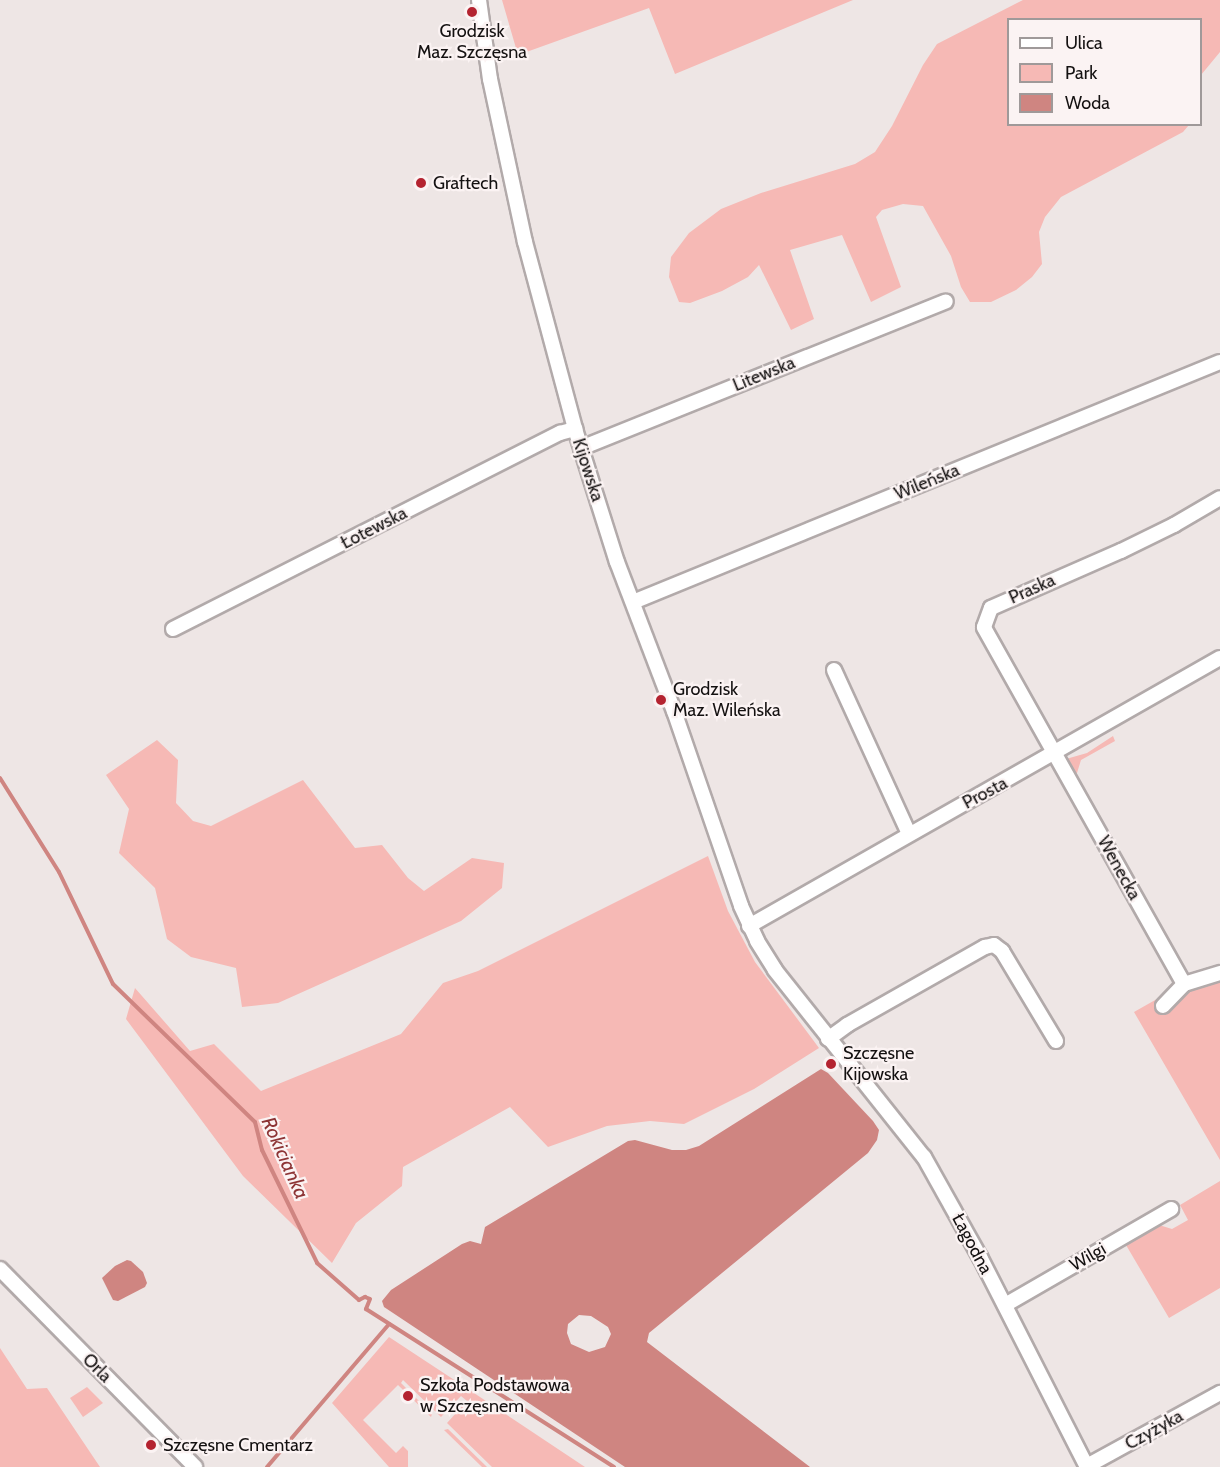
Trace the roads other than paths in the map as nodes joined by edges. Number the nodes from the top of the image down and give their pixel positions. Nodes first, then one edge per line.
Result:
1 (479, 0) edge
2 (946, 301) dead end
3 (1220, 362) edge
4 (575, 429) junction
5 (581, 448) junction
6 (1220, 498) edge
7 (633, 602) junction
8 (173, 629) dead end
9 (1220, 658) edge
10 (834, 670) dead end
11 (1054, 753) junction
12 (909, 834) junction
13 (750, 926) junction
14 (1220, 973) edge
15 (1184, 984) junction
16 (1163, 1006) dead end
17 (828, 1039) junction
18 (1056, 1041) dead end
19 (1171, 1209) dead end
20 (0, 1269) edge
21 (1005, 1305) junction
22 (1220, 1393) edge
23 (195, 1467) edge
24 (1087, 1467) edge

1 - 4 street, Kijowska
2 - 5 street, Litewska
3 - 7 street, Wileńska
4 - 5 street, Kijowska
4 - 8 street, Łotewska
5 - 7 street, Kijowska
6 - 11 street, Praska
7 - 13 street, Kijowska
9 - 11 street, Prosta
10 - 12 street
11 - 12 street, Prosta
11 - 15 street, Wenecka
12 - 13 street, Prosta
13 - 17 street, Łagodna
14 - 15 street
15 - 16 street
17 - 18 street
17 - 21 street, Łagodna
19 - 21 street, Wilgi
20 - 23 street, Orla
21 - 24 street, Łagodna
22 - 24 street, Czyżyka

